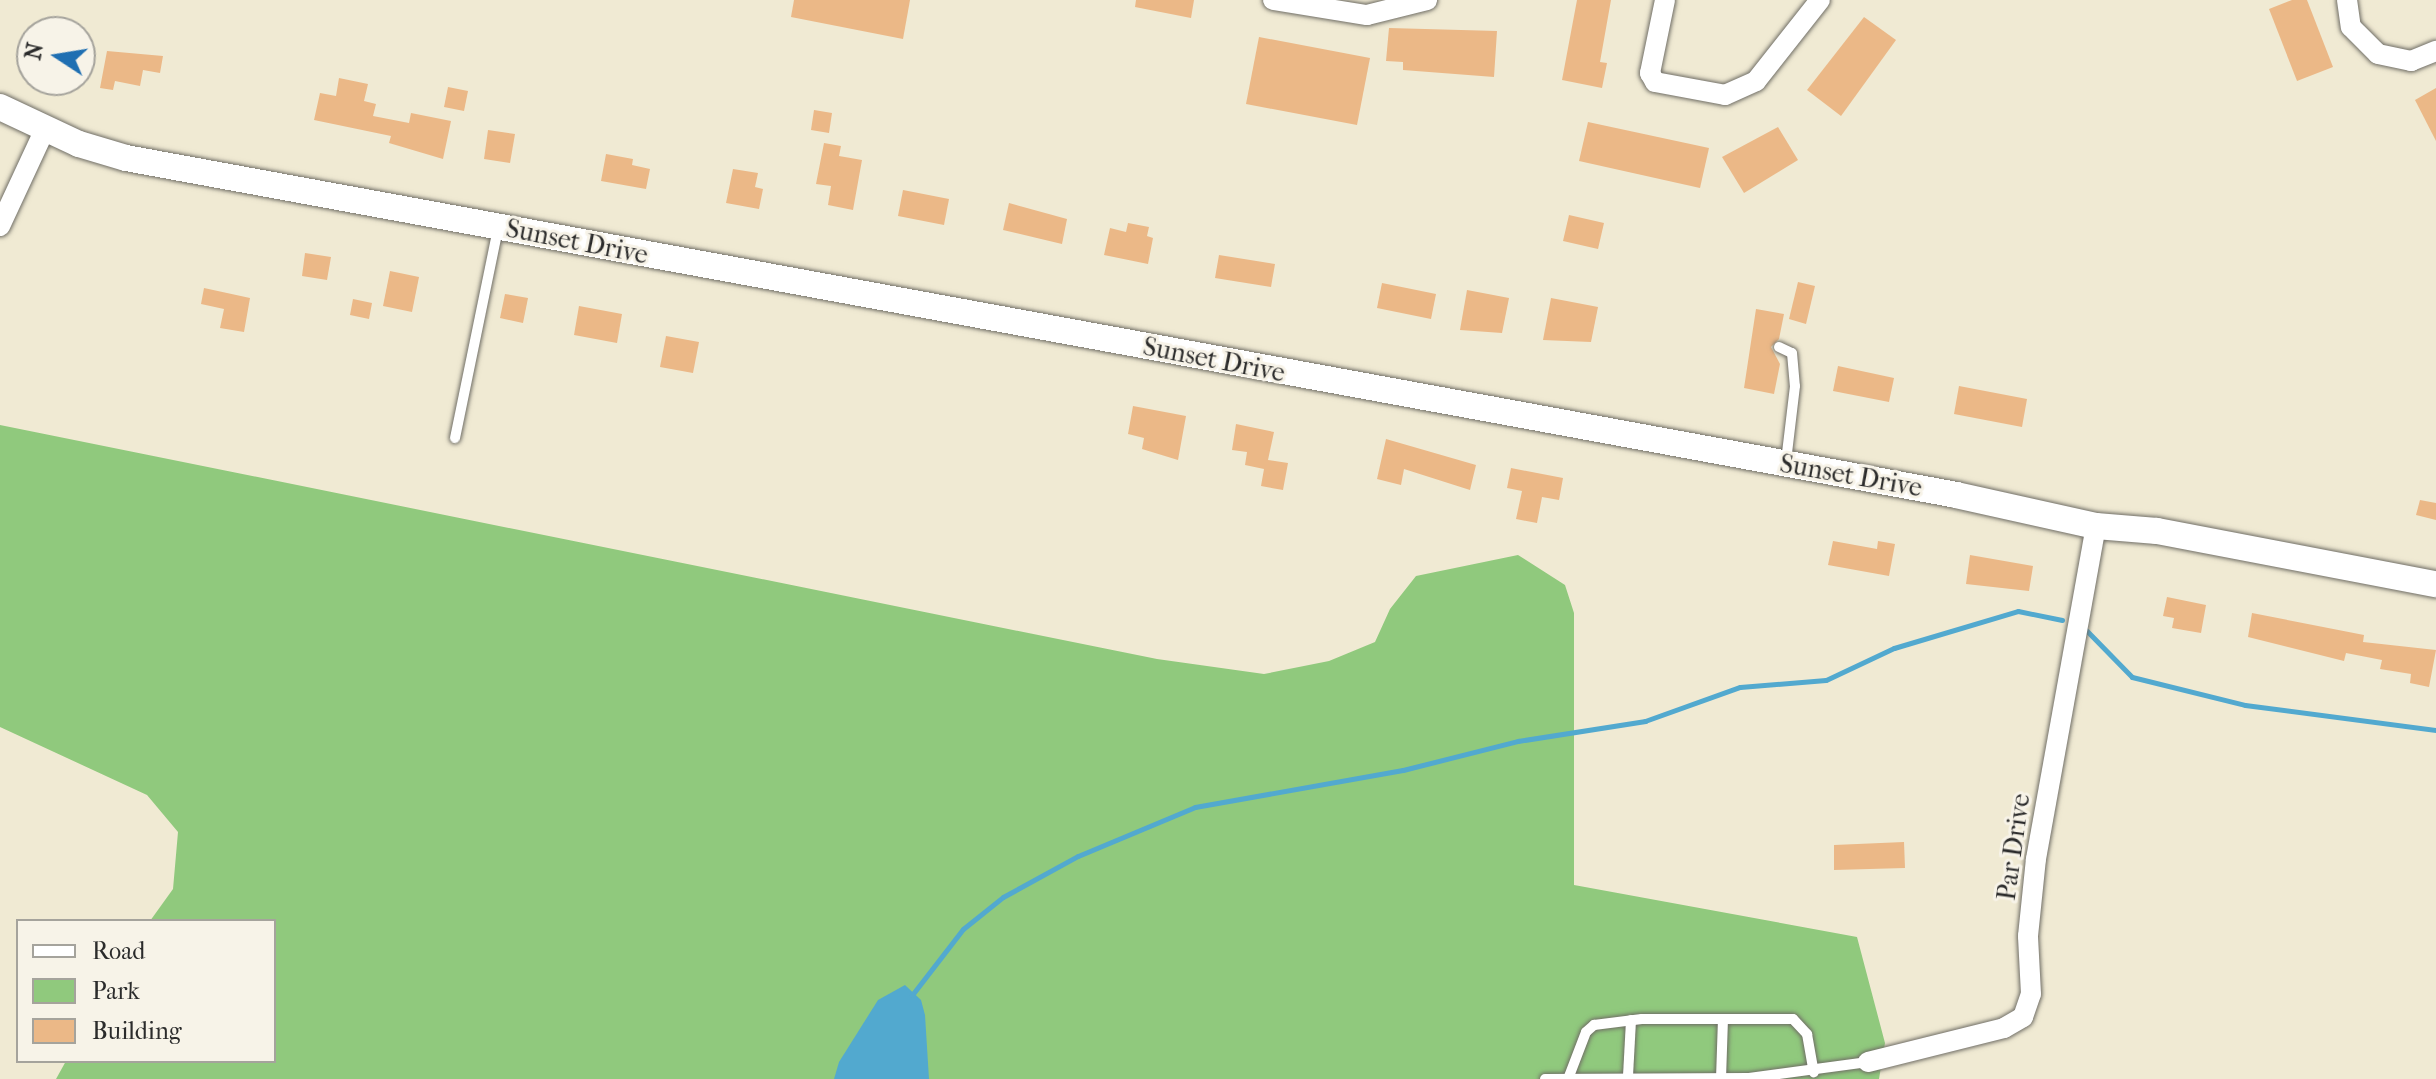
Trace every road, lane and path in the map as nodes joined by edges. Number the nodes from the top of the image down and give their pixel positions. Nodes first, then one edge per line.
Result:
1 (1273, 0) edge
2 (1427, 0) edge
3 (1665, 0) edge
4 (1820, 0) edge
5 (2347, 0) edge
6 (2436, 51) edge
7 (0, 107) edge
8 (45, 129) junction
9 (0, 226) edge
10 (498, 227) junction
11 (1779, 347) dead end
12 (455, 438) dead end
13 (1786, 464) junction
14 (2096, 526) junction
15 (2436, 584) edge
16 (1723, 1019) junction
17 (1631, 1020) junction
18 (1868, 1062) joint
19 (1814, 1072) junction
20 (1628, 1076) junction
21 (1568, 1078) edge
22 (1721, 1078) edge
23 (1545, 1079) edge

1 - 2 street
3 - 4 street
5 - 6 street
7 - 8 street, Sunset Drive
8 - 9 street
8 - 10 street, Sunset Drive
10 - 12 lane
10 - 13 street, Sunset Drive
11 - 13 lane
13 - 14 street, Sunset Drive
14 - 15 street, Sunset Drive
14 - 18 street, Par Drive
16 - 17 lane
16 - 19 lane
16 - 22 lane
17 - 20 lane
17 - 21 lane
18 - 19 lane
19 - 22 lane
20 - 21 lane
20 - 22 lane
21 - 23 lane

